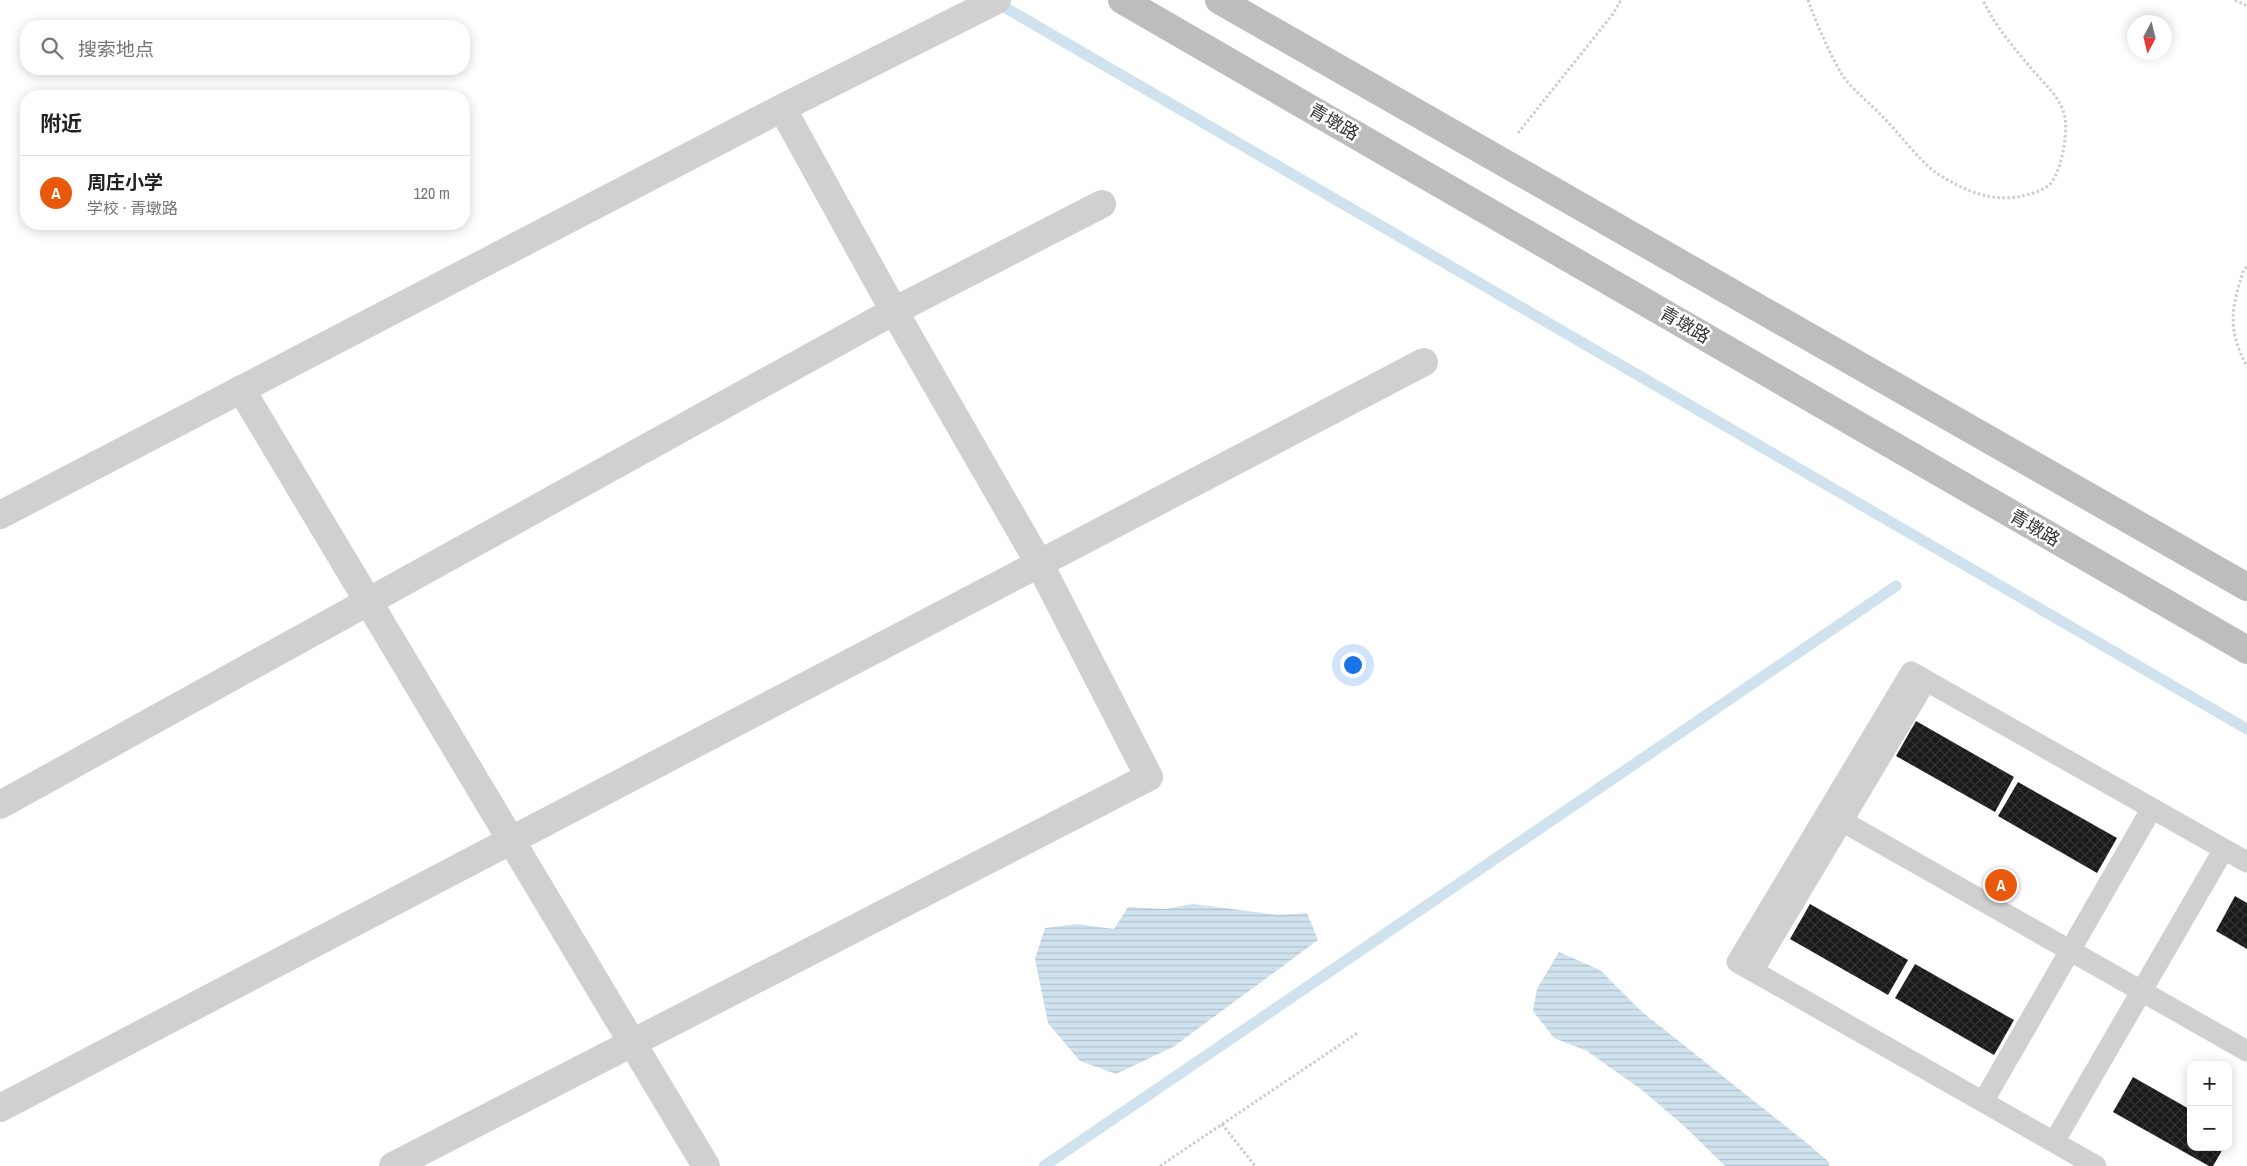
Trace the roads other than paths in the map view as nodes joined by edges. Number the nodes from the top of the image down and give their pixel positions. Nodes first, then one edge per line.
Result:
1 (1122, 0) edge
2 (1219, 0) edge
3 (986, 5) edge
4 (782, 108) junction
5 (1102, 204) dead end
6 (894, 311) junction
7 (1424, 362) dead end
8 (241, 389) junction
9 (0, 516) edge
10 (1039, 563) junction
11 (2247, 586) edge
12 (370, 602) junction
13 (2247, 650) edge
14 (1926, 681) junction
15 (0, 806) edge
16 (2152, 808) junction
17 (1842, 821) junction
18 (512, 840) junction
19 (2224, 849) junction
20 (2247, 862) edge
21 (2070, 951) junction
22 (1753, 970) junction
23 (2142, 991) junction
24 (633, 1042) junction
25 (2247, 1050) edge
26 (1983, 1102) junction
27 (0, 1108) edge
28 (2054, 1142) junction
29 (393, 1166) edge
30 (706, 1166) edge
31 (2096, 1166) edge

1 - 13 main road, 青墩路
2 - 11 main road
3 - 4 street
4 - 6 street
4 - 8 street
5 - 6 street
6 - 10 street
6 - 12 street
7 - 10 street
8 - 9 street
8 - 12 street
10 - 18 street
10 - 24 street
12 - 15 street
12 - 18 street
14 - 16 lane
14 - 17 lane
14 - 22 lane
16 - 19 lane
16 - 21 lane
17 - 21 lane
17 - 22 lane
18 - 24 street
18 - 27 street
19 - 20 lane
19 - 23 lane
21 - 23 lane
21 - 26 lane
22 - 26 lane
23 - 25 lane
23 - 28 lane
24 - 29 street
24 - 30 street
26 - 28 lane
28 - 31 lane

